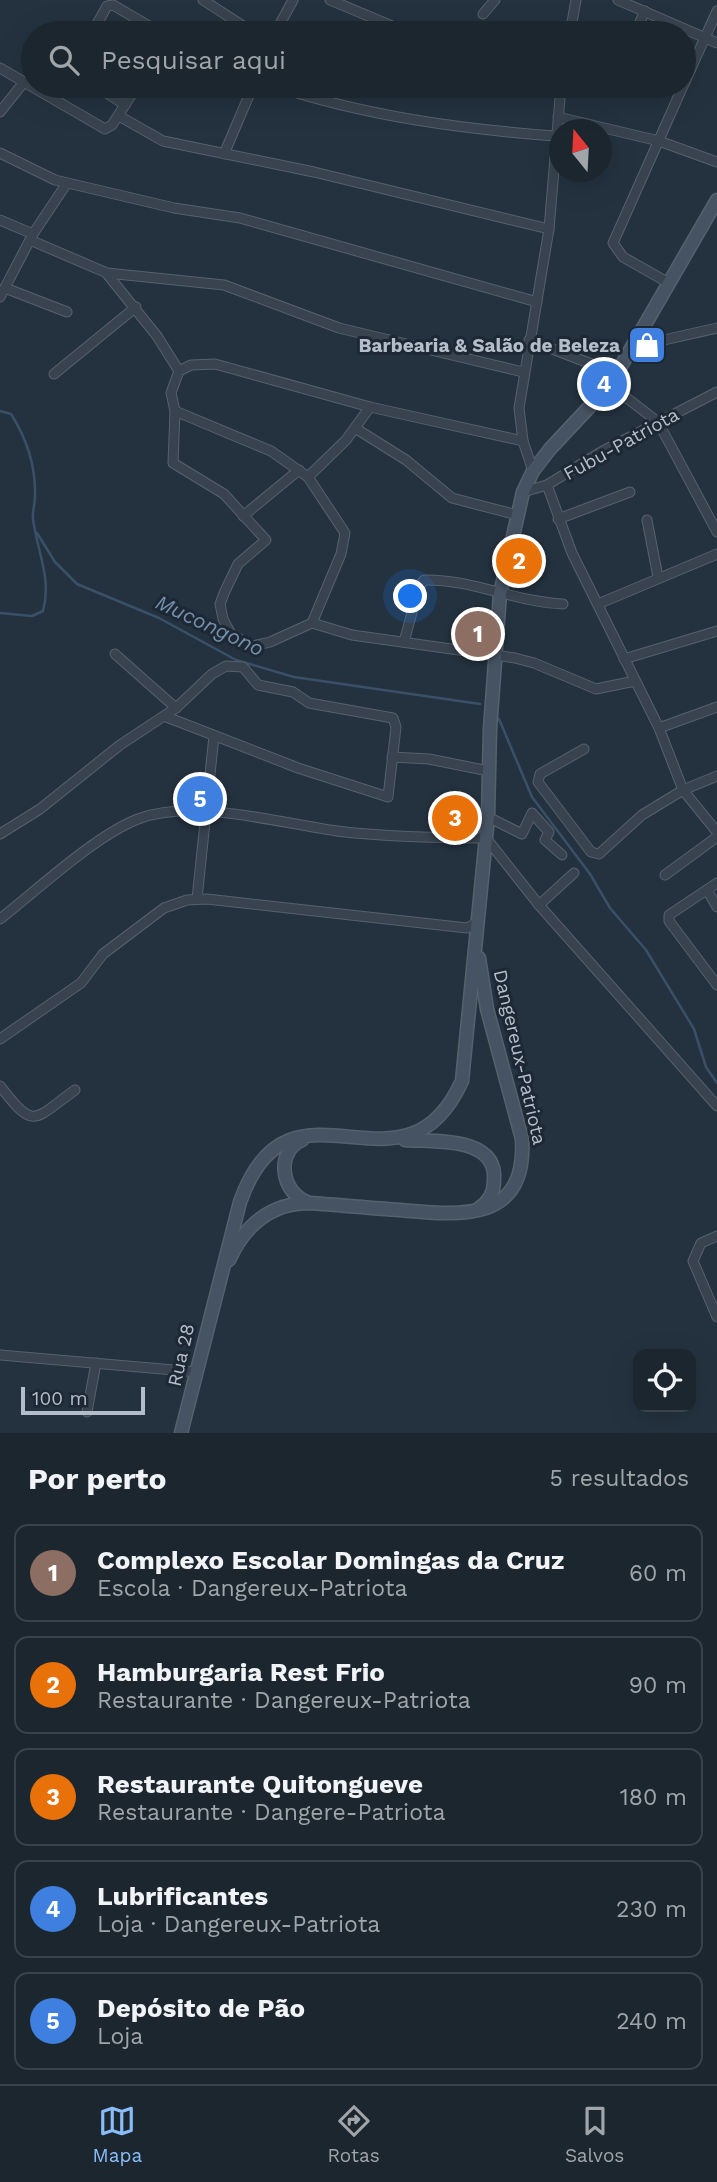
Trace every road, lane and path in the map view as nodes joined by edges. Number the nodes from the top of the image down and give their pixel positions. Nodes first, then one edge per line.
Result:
1 (203, 0) edge
2 (293, 0) edge
3 (332, 0) edge
4 (495, 0) edge
5 (576, 0) edge
6 (618, 0) edge
7 (645, 11) junction
8 (717, 11) edge
9 (483, 14) dead end
10 (99, 21) edge
11 (140, 21) edge
12 (235, 21) edge
13 (282, 21) edge
14 (381, 21) edge
15 (572, 21) edge
16 (640, 21) edge
17 (669, 21) edge
18 (696, 33) edge
19 (704, 36) junction
20 (717, 43) edge
21 (696, 55) edge
22 (0, 68) edge
23 (21, 80) edge
24 (21, 86) edge
25 (51, 98) edge
26 (113, 98) edge
27 (130, 98) edge
28 (248, 98) edge
29 (320, 98) edge
30 (560, 98) edge
31 (677, 98) edge
32 (125, 106) junction
33 (0, 112) edge
34 (118, 116) junction
35 (558, 117) joint
36 (549, 135) edge
37 (659, 141) junction
38 (0, 153) edge
39 (224, 154) junction
40 (717, 162) edge
41 (552, 182) edge
42 (67, 183) junction
43 (717, 200) edge
44 (0, 220) edge
45 (549, 229) junction
46 (31, 237) junction
47 (107, 273) junction
48 (667, 282) junction
49 (3, 292) edge
50 (537, 302) junction
51 (136, 307) junction
52 (67, 312) dead end
53 (717, 328) edge
54 (638, 336) junction
55 (529, 340) junction
56 (179, 371) junction
57 (523, 372) junction
58 (54, 374) dead end
59 (610, 385) junction
60 (717, 392) edge
61 (370, 407) junction
62 (175, 411) junction
63 (658, 422) junction
64 (355, 428) junction
65 (523, 441) junction
66 (299, 470) junction
67 (533, 471) junction
68 (308, 477) junction
69 (547, 485) junction
70 (523, 492) junction
71 (630, 492) dead end
72 (517, 515) junction
73 (243, 516) junction
74 (558, 519) junction
75 (647, 520) dead end
76 (717, 532) edge
77 (717, 554) edge
78 (658, 577) junction
79 (500, 594) junction
80 (563, 604) dead end
81 (598, 604) junction
82 (312, 624) junction
83 (717, 631) edge
84 (404, 642) junction
85 (115, 654) dead end
86 (496, 657) junction
87 (624, 659) junction
88 (635, 681) junction
89 (717, 707) edge
90 (176, 708) junction
91 (164, 716) junction
92 (659, 728) junction
93 (214, 736) junction
94 (584, 748) dead end
95 (392, 757) junction
96 (489, 771) junction
97 (717, 776) edge
98 (683, 790) junction
99 (206, 812) junction
100 (488, 817) junction
101 (0, 834) edge
102 (717, 835) edge
103 (486, 838) junction
104 (562, 855) dead end
105 (574, 873) dead end
106 (665, 876) dead end
107 (717, 883) edge
108 (707, 890) junction
109 (197, 899) junction
110 (539, 905) junction
111 (717, 907) edge
112 (0, 919) edge
113 (478, 922) junction
114 (717, 985) edge
115 (0, 1039) edge
116 (0, 1086) edge
117 (75, 1090) dead end
118 (717, 1106) edge
119 (312, 1135) junction
120 (392, 1139) junction
121 (309, 1203) junction
122 (472, 1213) junction
123 (717, 1236) edge
124 (218, 1285) junction
125 (717, 1317) edge
126 (0, 1356) edge
127 (96, 1363) junction
128 (197, 1372) junction
129 (87, 1412) dead end
130 (181, 1433) edge

1 - 12 street
2 - 13 street
3 - 14 street
4 - 9 street
5 - 15 street
6 - 7 street
7 - 16 street
7 - 17 street
8 - 19 street
10 - 11 street
18 - 19 street
19 - 20 street
19 - 21 street
22 - 23 street
24 - 33 street
25 - 34 street
26 - 32 street
27 - 32 street
28 - 39 street
29 - 36 street
30 - 35 street
31 - 37 street
32 - 34 street
34 - 39 street
35 - 37 street
37 - 40 street
37 - 48 street
38 - 42 street
39 - 45 street
41 - 45 street
42 - 46 street
42 - 50 street
43 - 48 street
44 - 46 street
45 - 50 street
46 - 47 street
46 - 49 street
47 - 51 street
47 - 57 street
48 - 54 street
49 - 52 street
50 - 55 street
51 - 56 street
51 - 58 street
53 - 54 street
54 - 59 street
55 - 57 street
55 - 59 street
56 - 61 street
56 - 62 street
57 - 65 street
59 - 63 street
59 - 67 street
60 - 63 street, Fubu-Patriota
61 - 64 street
61 - 65 street
62 - 66 street
62 - 73 street
63 - 69 street, Fubu-Patriota
63 - 76 street
64 - 68 street
64 - 72 street
65 - 67 street
66 - 68 street
66 - 73 street
67 - 70 street
68 - 82 street
69 - 70 street, Fubu-Patriota
69 - 74 street
70 - 72 street
71 - 74 street
72 - 79 street
73 - 82 street
74 - 81 street
75 - 78 street
77 - 78 street
78 - 81 street
79 - 80 street
79 - 84 street
79 - 86 street
81 - 87 street
82 - 84 street
83 - 87 street
84 - 86 street
85 - 90 street
86 - 88 street
86 - 96 street
87 - 88 street
88 - 92 street
89 - 92 street
90 - 91 street
90 - 95 street
91 - 93 street
91 - 101 street
92 - 98 street
93 - 95 street
93 - 99 street
94 - 98 street
95 - 96 street
96 - 100 street
97 - 98 street
98 - 102 street
99 - 103 street
99 - 109 street
99 - 112 street
100 - 103 street
100 - 104 street
102 - 106 street
103 - 110 street
103 - 113 street
105 - 110 street
107 - 108 street
108 - 111 street
108 - 114 street
109 - 113 street
109 - 115 street
110 - 118 street
113 - 120 street
113 - 122 street, Dangereux-Patriota
116 - 117 street
119 - 120 street
119 - 121 street
119 - 124 street
120 - 122 street
121 - 122 street, Dangereux-Patriota
121 - 124 street, Dangereux-Patriota
123 - 125 street
124 - 128 street, Rua 28
126 - 127 street
127 - 128 street
127 - 129 street
128 - 130 street, Rua 28

